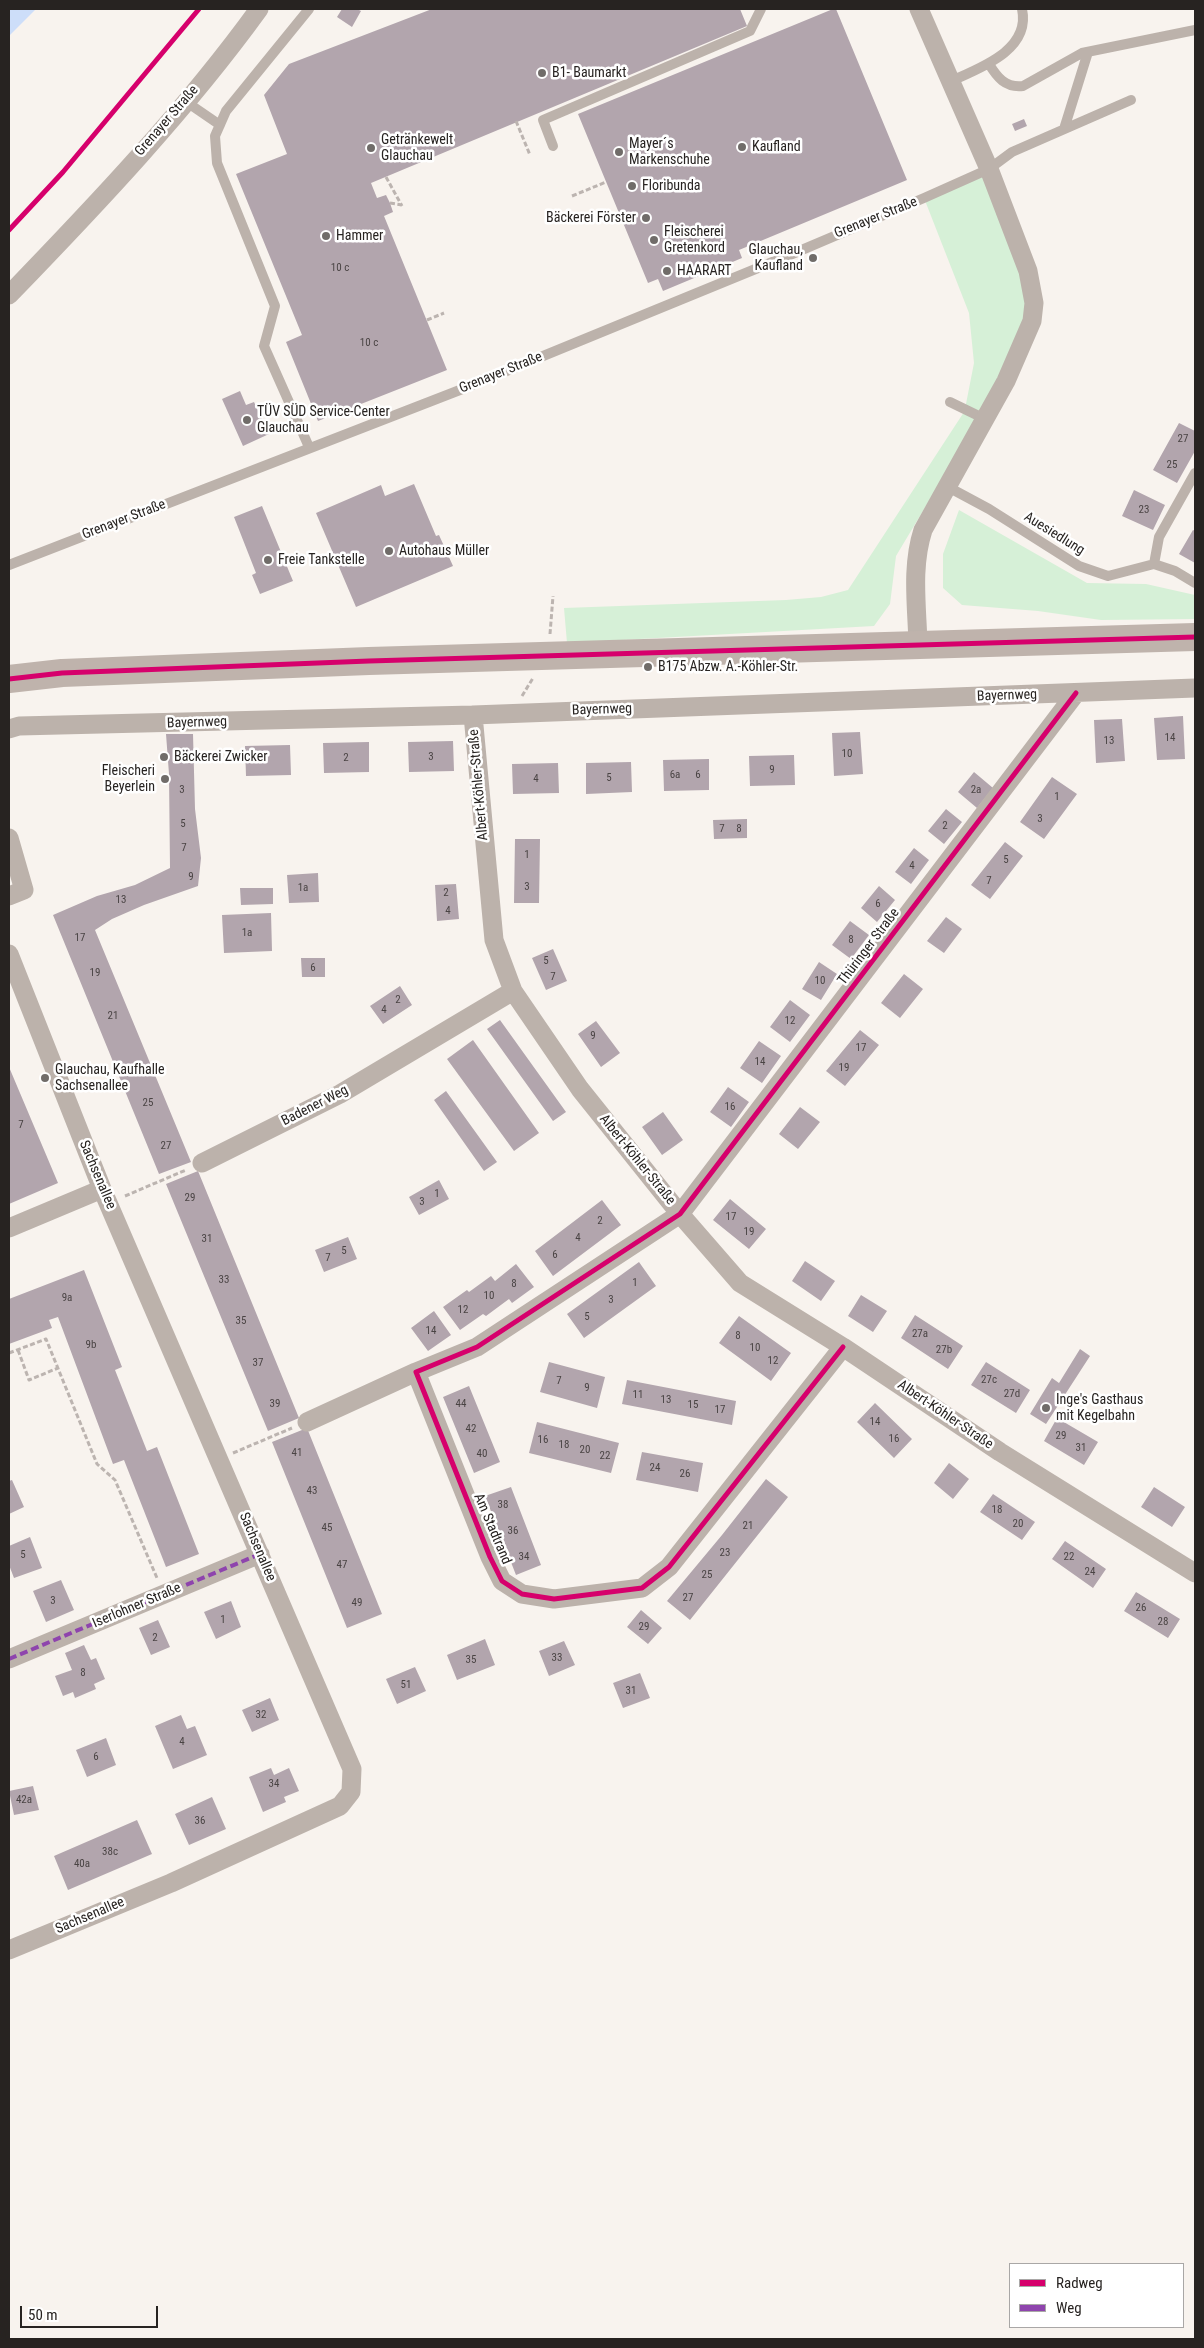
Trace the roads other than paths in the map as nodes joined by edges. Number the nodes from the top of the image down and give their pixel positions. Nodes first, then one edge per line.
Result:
1 (260, 9) edge
2 (309, 9) edge
3 (761, 9) edge
4 (919, 9) edge
5 (1022, 9) edge
6 (1195, 30) edge
7 (1088, 52) junction
8 (989, 64) junction
9 (951, 82) junction
10 (1131, 100) dead end
11 (185, 101) junction
12 (220, 125) junction
13 (1064, 129) junction
14 (552, 146) dead end
15 (989, 168) junction
16 (9, 295) edge
17 (950, 402) dead end
18 (985, 419) junction
19 (309, 447) junction
20 (1195, 473) edge
21 (948, 487) junction
22 (1154, 564) junction
23 (9, 565) edge
24 (1195, 583) edge
25 (1195, 637) edge
26 (918, 644) junction
27 (9, 679) edge
28 (1195, 688) edge
29 (1076, 693) junction
30 (473, 715) junction
31 (9, 729) edge
32 (9, 838) edge
33 (9, 896) edge
34 (9, 954) edge
35 (513, 991) junction
36 (202, 1163) road end
37 (105, 1196) junction
38 (680, 1214) junction
39 (9, 1228) edge
40 (843, 1347) junction
41 (416, 1372) junction
42 (307, 1422) road end
43 (260, 1554) junction
44 (1195, 1573) edge
45 (10, 1654) edge
46 (9, 1950) edge

1 - 11 street, Grenayer Straße
2 - 12 lane
3 - 14 lane
4 - 9 street
5 - 8 lane
6 - 7 lane
7 - 8 lane
7 - 13 lane
8 - 9 lane
9 - 15 street
10 - 13 lane, Grenayer Straße
11 - 12 lane
11 - 16 street, Grenayer Straße
12 - 19 lane
13 - 15 lane, Grenayer Straße
15 - 18 street
15 - 19 lane, Grenayer Straße
17 - 18 lane
18 - 21 street
19 - 23 lane, Grenayer Straße
20 - 22 lane
21 - 22 lane, Auesiedlung
21 - 26 street
22 - 24 lane
25 - 26 main road
26 - 27 main road
28 - 29 street, Bayernweg
29 - 30 street, Bayernweg
29 - 38 street, Thüringer Straße
30 - 31 street, Bayernweg
30 - 35 street, Albert-Köhler-Straße
32 - 33 street
34 - 37 street, Sachsenallee
35 - 36 street, Badener Weg
35 - 38 street, Albert-Köhler-Straße
37 - 39 street
37 - 43 street, Sachsenallee
38 - 40 street, Albert-Köhler-Straße
38 - 41 street
40 - 41 street, Am Stadtrand
40 - 44 street, Albert-Köhler-Straße
41 - 42 street
43 - 45 street, Iserlohner Straße
43 - 46 street, Sachsenallee

